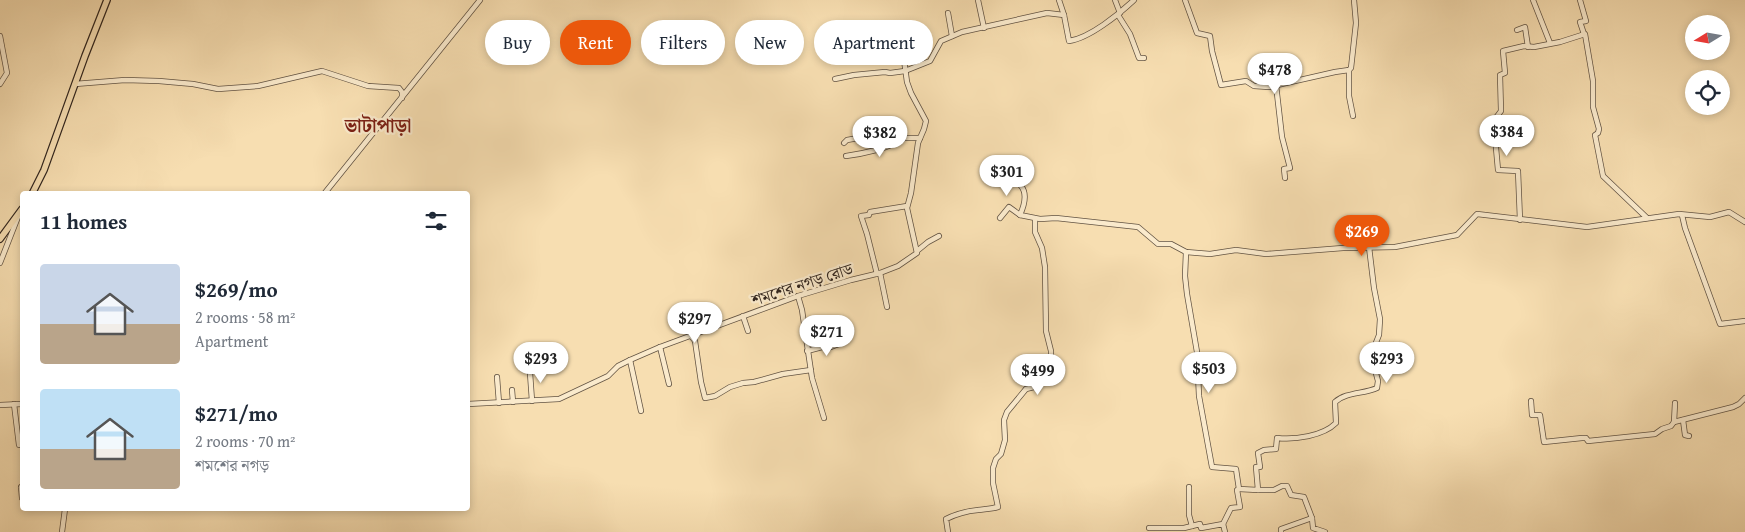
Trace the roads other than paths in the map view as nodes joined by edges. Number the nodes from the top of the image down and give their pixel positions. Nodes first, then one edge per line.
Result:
1 (107, 0) edge
2 (480, 0) edge
3 (978, 0) edge
4 (1059, 0) edge
5 (1115, 0) edge
6 (1134, 0) edge
7 (1185, 0) edge
8 (1354, 0) edge
9 (1533, 0) edge
10 (1580, 0) edge
11 (948, 13) dead end
12 (1119, 14) junction
13 (1064, 15) junction
14 (984, 28) junction
15 (1517, 30) dead end
16 (1584, 34) junction
17 (0, 36) edge
18 (952, 36) junction
19 (1550, 43) junction
20 (1528, 47) junction
21 (1144, 58) dead end
22 (904, 65) edge
23 (1349, 70) junction
24 (905, 71) junction
25 (835, 80) dead end
26 (0, 84) edge
27 (75, 84) junction
28 (1276, 85) junction
29 (402, 98) junction
30 (1352, 116) dead end
31 (904, 138) junction
32 (920, 138) junction
33 (844, 143) dead end
34 (846, 156) dead end
35 (1285, 178) dead end
36 (1021, 186) dead end
37 (34, 191) edge
38 (326, 191) edge
39 (907, 206) junction
40 (20, 213) edge
41 (20, 214) edge
42 (1020, 215) junction
43 (1682, 215) junction
44 (1000, 218) dead end
45 (1035, 218) junction
46 (1647, 218) junction
47 (1520, 220) junction
48 (1745, 222) edge
49 (939, 236) dead end
50 (0, 239) edge
51 (1369, 247) junction
52 (917, 252) junction
53 (1186, 252) junction
54 (0, 262) edge
55 (879, 274) junction
56 (798, 296) junction
57 (887, 307) dead end
58 (743, 316) junction
59 (1745, 321) edge
60 (748, 331) dead end
61 (691, 336) junction
62 (842, 343) dead end
63 (660, 347) junction
64 (807, 351) junction
65 (538, 359) dead end
66 (630, 360) junction
67 (811, 370) junction
68 (497, 377) dead end
69 (669, 384) dead end
70 (512, 390) dead end
71 (1745, 398) edge
72 (532, 400) junction
73 (1531, 401) dead end
74 (513, 402) junction
75 (499, 403) junction
76 (1675, 403) dead end
77 (14, 404) junction
78 (20, 404) edge
79 (470, 404) edge
80 (0, 405) edge
81 (641, 411) dead end
82 (824, 418) dead end
83 (1683, 420) junction
84 (1674, 422) junction
85 (1689, 436) dead end
86 (19, 446) dead end
87 (1189, 487) dead end
88 (1239, 489) junction
89 (1258, 490) junction
90 (65, 511) edge
91 (1312, 518) junction
92 (1223, 524) junction
93 (1192, 526) junction
94 (1148, 528) dead end
95 (62, 532) edge
96 (948, 532) edge
97 (1225, 532) edge
98 (1281, 532) edge
99 (1325, 532) edge

1 - 27 main road
2 - 29 street
3 - 14 street
4 - 13 street
5 - 12 street
6 - 12 street
7 - 28 street
8 - 23 street
9 - 19 street
10 - 16 street
11 - 18 street
12 - 13 street
12 - 21 street
13 - 14 street
14 - 18 street
15 - 20 street
16 - 19 street
16 - 46 street
17 - 26 street
18 - 24 street
19 - 20 street
20 - 47 street
22 - 24 street
23 - 28 street
23 - 30 street
24 - 25 street
24 - 32 street
27 - 29 street
27 - 37 main road
28 - 35 street
29 - 38 street
31 - 32 street
31 - 33 street
31 - 34 street
32 - 39 street
36 - 42 street
39 - 52 street
39 - 55 street
40 - 50 main road
41 - 54 street
42 - 44 street
42 - 45 street
43 - 46 street
43 - 48 street
43 - 59 street
45 - 53 street
45 - 96 street
46 - 47 street
47 - 51 street
49 - 52 street, শমশের নগড় রোড
51 - 53 street
51 - 89 street
52 - 55 street, শমশের নগড় রোড
53 - 88 street
55 - 56 street, শমশের নগড় রোড
55 - 57 street
56 - 58 street, শমশের নগড় রোড
56 - 64 street
58 - 60 street
58 - 61 street, শমশের নগড় রোড
61 - 63 street, শমশের নগড় রোড
61 - 67 street
62 - 64 street
63 - 66 street, শমশের নগড় রোড
63 - 69 street
64 - 67 street
65 - 72 street
66 - 72 street, শমশের নগড় রোড
66 - 81 street
67 - 82 street
68 - 75 street
70 - 74 street
71 - 83 street
72 - 74 street, শমশের নগড় রোড
73 - 84 street
74 - 75 street, শমশের নগড় রোড
75 - 79 street, শমশের নগড় রোড
76 - 84 street
77 - 78 street
77 - 80 street
77 - 86 street
83 - 84 street
83 - 85 street
87 - 93 street
88 - 89 street
88 - 92 street
89 - 91 street
90 - 95 street
91 - 98 street
91 - 99 street
92 - 93 street
92 - 97 street
93 - 94 street

